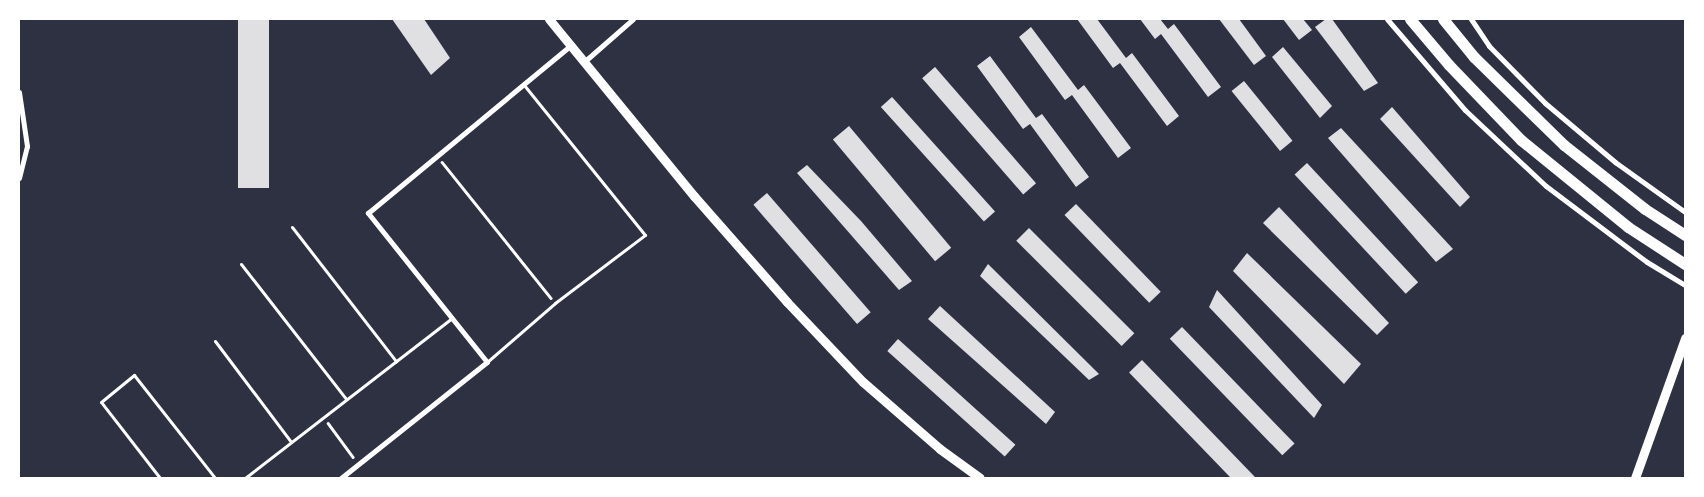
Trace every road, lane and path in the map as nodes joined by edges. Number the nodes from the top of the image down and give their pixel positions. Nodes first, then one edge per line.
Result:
1 (549, 19) edge
2 (633, 19) edge
3 (1387, 19) edge
4 (1410, 19) edge
5 (1443, 19) edge
6 (1471, 19) edge
7 (571, 45) junction
8 (585, 61) junction
9 (524, 85) junction
10 (19, 92) edge
11 (437, 156) junction
12 (19, 178) edge
13 (1685, 212) edge
14 (292, 227) dead end
15 (1685, 235) edge
16 (241, 264) dead end
17 (1685, 264) edge
18 (1685, 284) edge
19 (555, 304) junction
20 (452, 318) junction
21 (1685, 338) edge
22 (215, 341) dead end
23 (396, 361) junction
24 (487, 362) junction
25 (346, 399) junction
26 (324, 418) junction
27 (291, 442) junction
28 (359, 464) junction
29 (160, 478) edge
30 (215, 478) edge
31 (245, 478) edge
32 (342, 478) edge
33 (980, 478) edge
34 (1635, 478) edge

1 - 7 street
2 - 8 street
3 - 18 street
4 - 17 highway
5 - 15 highway
6 - 13 street
7 - 8 street
7 - 9 street
8 - 33 street
9 - 11 street
9 - 19 lane
10 - 12 street
11 - 19 path
11 - 20 street
14 - 23 lane
16 - 25 lane
19 - 24 lane
20 - 23 lane
20 - 24 street
21 - 34 street
22 - 27 lane
23 - 25 lane
24 - 28 street
25 - 26 lane
26 - 27 lane
26 - 28 path
27 - 31 lane
28 - 32 street
29 - 30 lane

